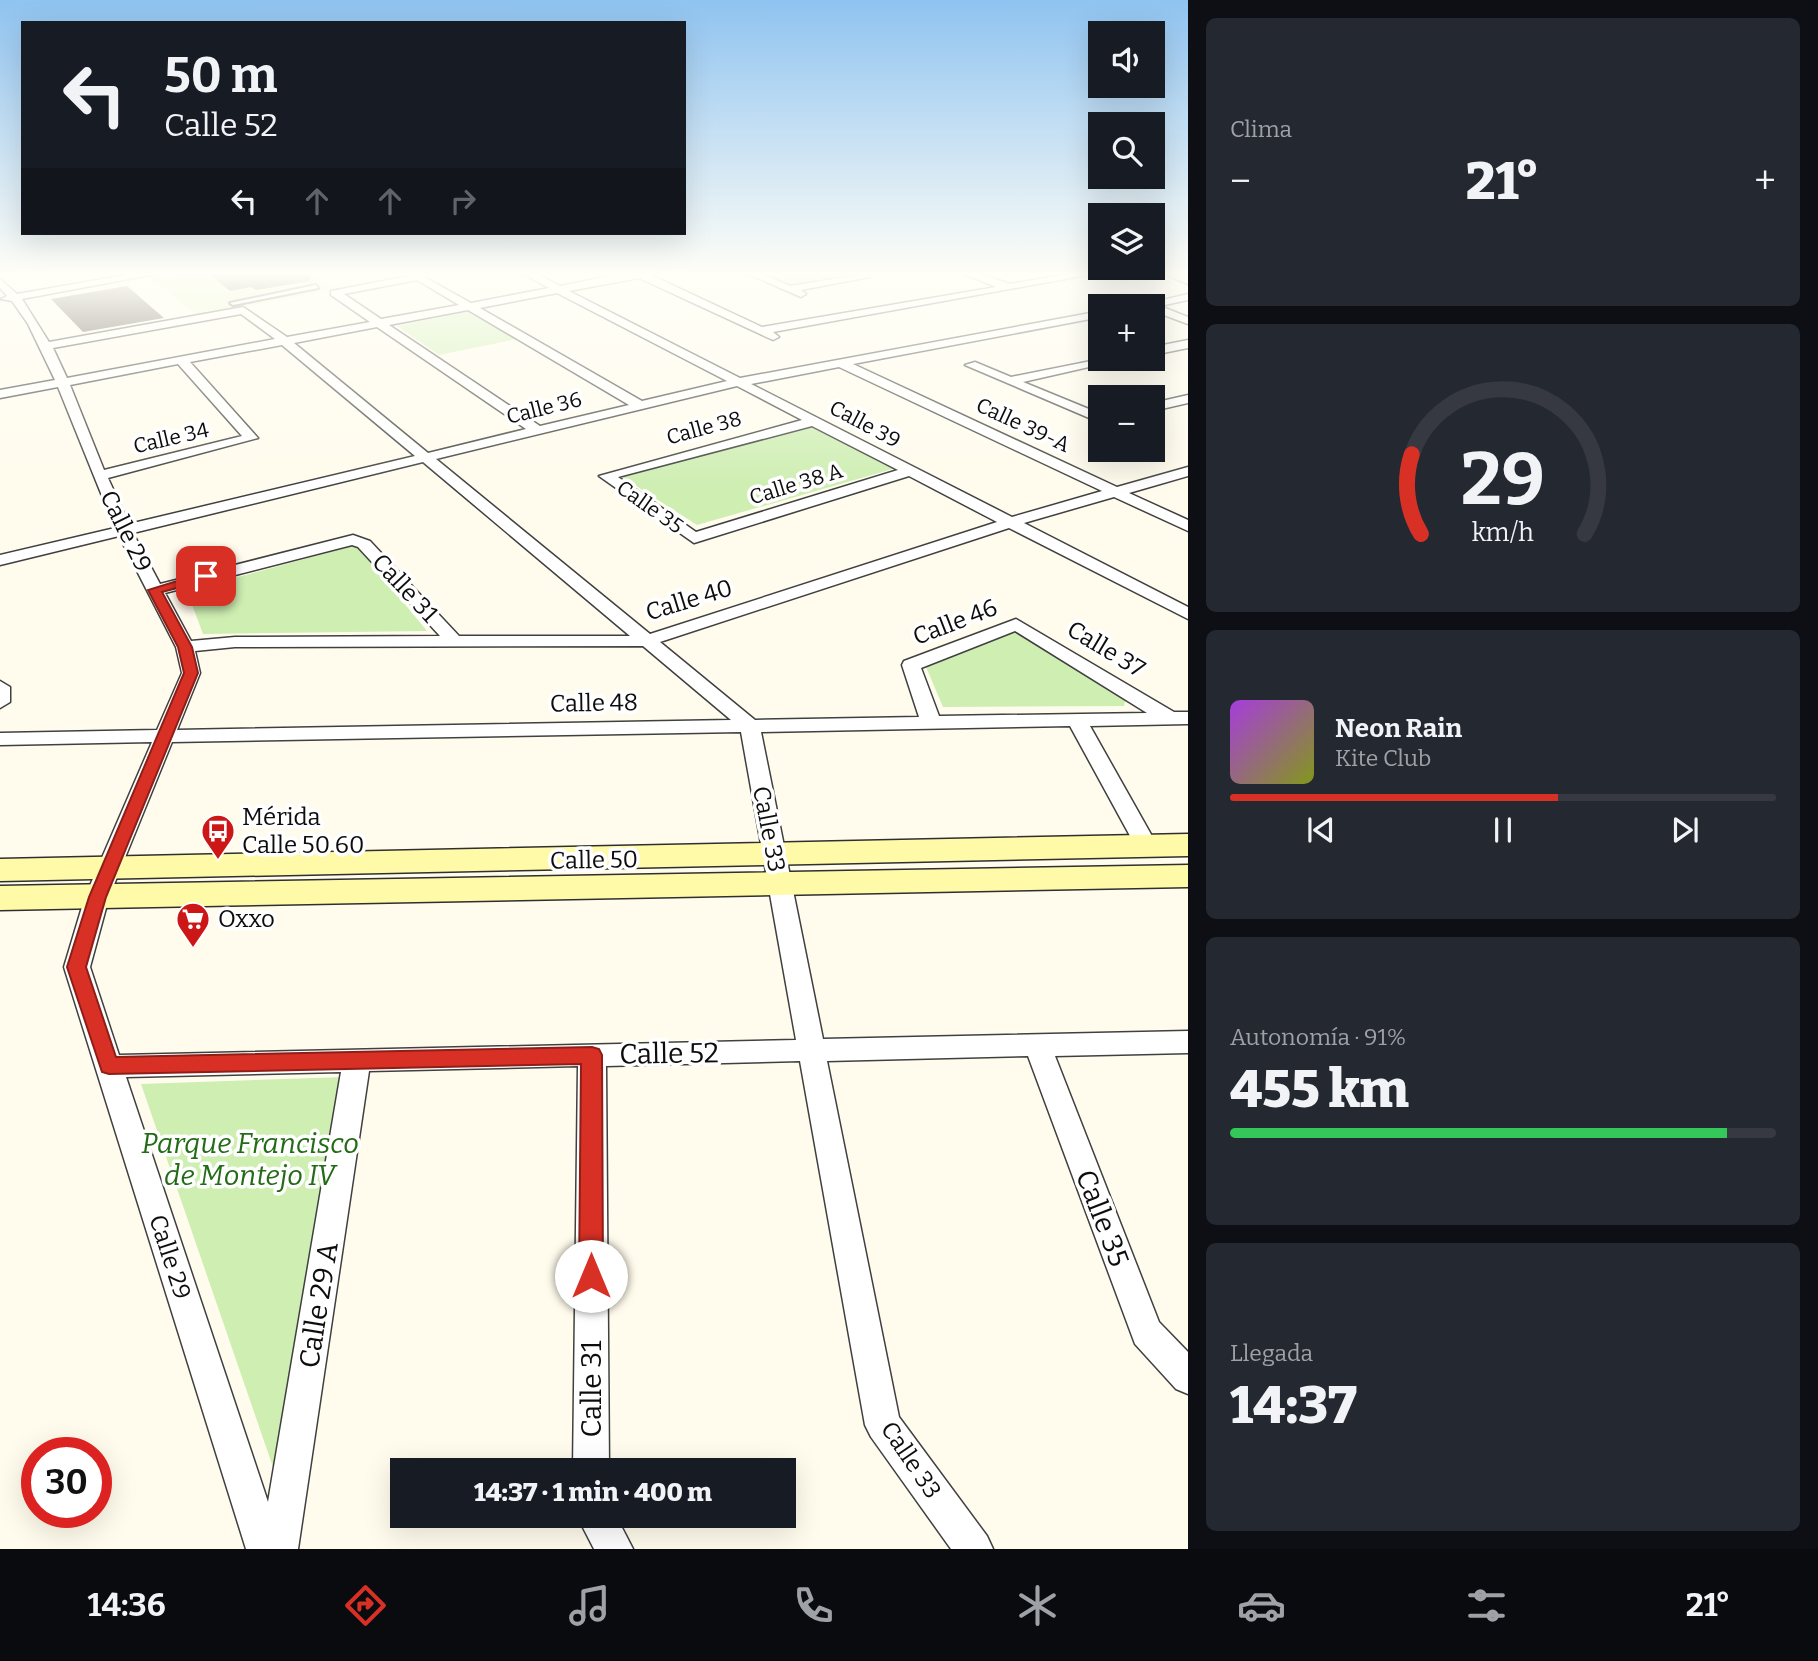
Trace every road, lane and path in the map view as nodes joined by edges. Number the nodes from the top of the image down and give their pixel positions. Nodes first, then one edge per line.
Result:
1 (42, 343) edge
2 (59, 343) edge
3 (272, 343) edge
4 (288, 343) edge
5 (410, 343) edge
6 (533, 343) edge
7 (663, 343) edge
8 (941, 343) edge
9 (1188, 344) edge
10 (44, 346) junction
11 (1165, 349) edge
12 (181, 360) junction
13 (839, 362) junction
14 (971, 365) dead end
15 (1088, 365) edge
16 (739, 382) junction
17 (1010, 382) junction
18 (62, 383) junction
19 (0, 394) edge
20 (1188, 400) edge
21 (640, 405) junction
22 (1165, 405) edge
23 (1088, 414) edge
24 (814, 421) junction
25 (538, 431) junction
26 (426, 458) junction
27 (910, 471) junction
28 (1188, 471) edge
29 (99, 476) junction
30 (606, 476) joint
31 (1114, 490) junction
32 (1009, 523) junction
33 (1188, 526) edge
34 (125, 530) junction
35 (694, 538) joint
36 (0, 560) edge
37 (155, 590) junction
38 (1188, 614) edge
39 (1016, 624) joint
40 (646, 640) junction
41 (454, 641) junction
42 (185, 647) junction
43 (0, 687) edge
44 (0, 702) edge
45 (1179, 718) edge
46 (1077, 720) junction
47 (931, 722) junction
48 (750, 726) junction
49 (165, 737) junction
50 (0, 739) edge
51 (1146, 845) junction
52 (1188, 845) edge
53 (0, 870) edge
54 (777, 870) junction
55 (1188, 876) edge
56 (103, 884) junction
57 (0, 898) edge
58 (1188, 1042) edge
59 (1038, 1046) junction
60 (812, 1050) junction
61 (592, 1055) junction
62 (357, 1060) junction
63 (109, 1066) junction
64 (1188, 1377) edge
65 (591, 1458) edge
66 (603, 1528) edge
67 (265, 1549) edge
68 (279, 1549) edge
69 (614, 1549) edge
70 (974, 1549) edge

1 - 10 street, Calle 29
2 - 10 street
3 - 12 street
4 - 26 street
5 - 25 street
6 - 21 street
7 - 16 street, Calle 39
8 - 13 street, Calle 36
9 - 11 street
10 - 18 street, Calle 29
12 - 18 street
12 - 29 street, Calle 34
13 - 16 street, Calle 36
13 - 31 street, Calle 39-A
14 - 17 street
15 - 17 street
16 - 21 street, Calle 36
16 - 24 street, Calle 39
17 - 23 street
18 - 19 street
18 - 29 street, Calle 29
20 - 22 street
21 - 25 street, Calle 36
24 - 27 street, Calle 39
24 - 30 street, Calle 38
25 - 26 street, Calle 36
26 - 34 street, Calle 36
26 - 40 street
27 - 32 street, Calle 39
27 - 35 street, Calle 38 A
28 - 31 street, Calle 40
29 - 34 street, Calle 29
30 - 35 street, Calle 35
31 - 32 street, Calle 40
31 - 33 street, Calle 39-A
32 - 38 street, Calle 39
32 - 40 street, Calle 40
34 - 36 street, Calle 36
34 - 37 street, Calle 29
37 - 41 street, Calle 31
37 - 42 street, Calle 29
39 - 45 street, Calle 37
39 - 47 street, Calle 46
40 - 41 street, Calle 40
40 - 48 street
41 - 42 street, Calle 40
42 - 49 street, Calle 29
43 - 44 street
45 - 46 street, Calle 48
46 - 47 street, Calle 48
46 - 51 street
47 - 48 street, Calle 48
48 - 49 street, Calle 48
48 - 54 street, Calle 33
49 - 50 street, Calle 48
49 - 56 street, Calle 29
51 - 52 main road, Calle 50
51 - 54 main road, Calle 50
53 - 56 main road, Calle 50
54 - 55 main road, Calle 50
54 - 56 main road, Calle 50
54 - 60 street, Calle 33
56 - 57 main road, Calle 50
56 - 63 street, Calle 29
58 - 59 street, Calle 52
59 - 60 street, Calle 52
59 - 64 street, Calle 35
60 - 61 street, Calle 52
60 - 70 street, Calle 33
61 - 62 street, Calle 52
61 - 65 street, Calle 31
62 - 63 street, Calle 52
62 - 68 street, Calle 29 A
63 - 67 street, Calle 29
66 - 69 street

